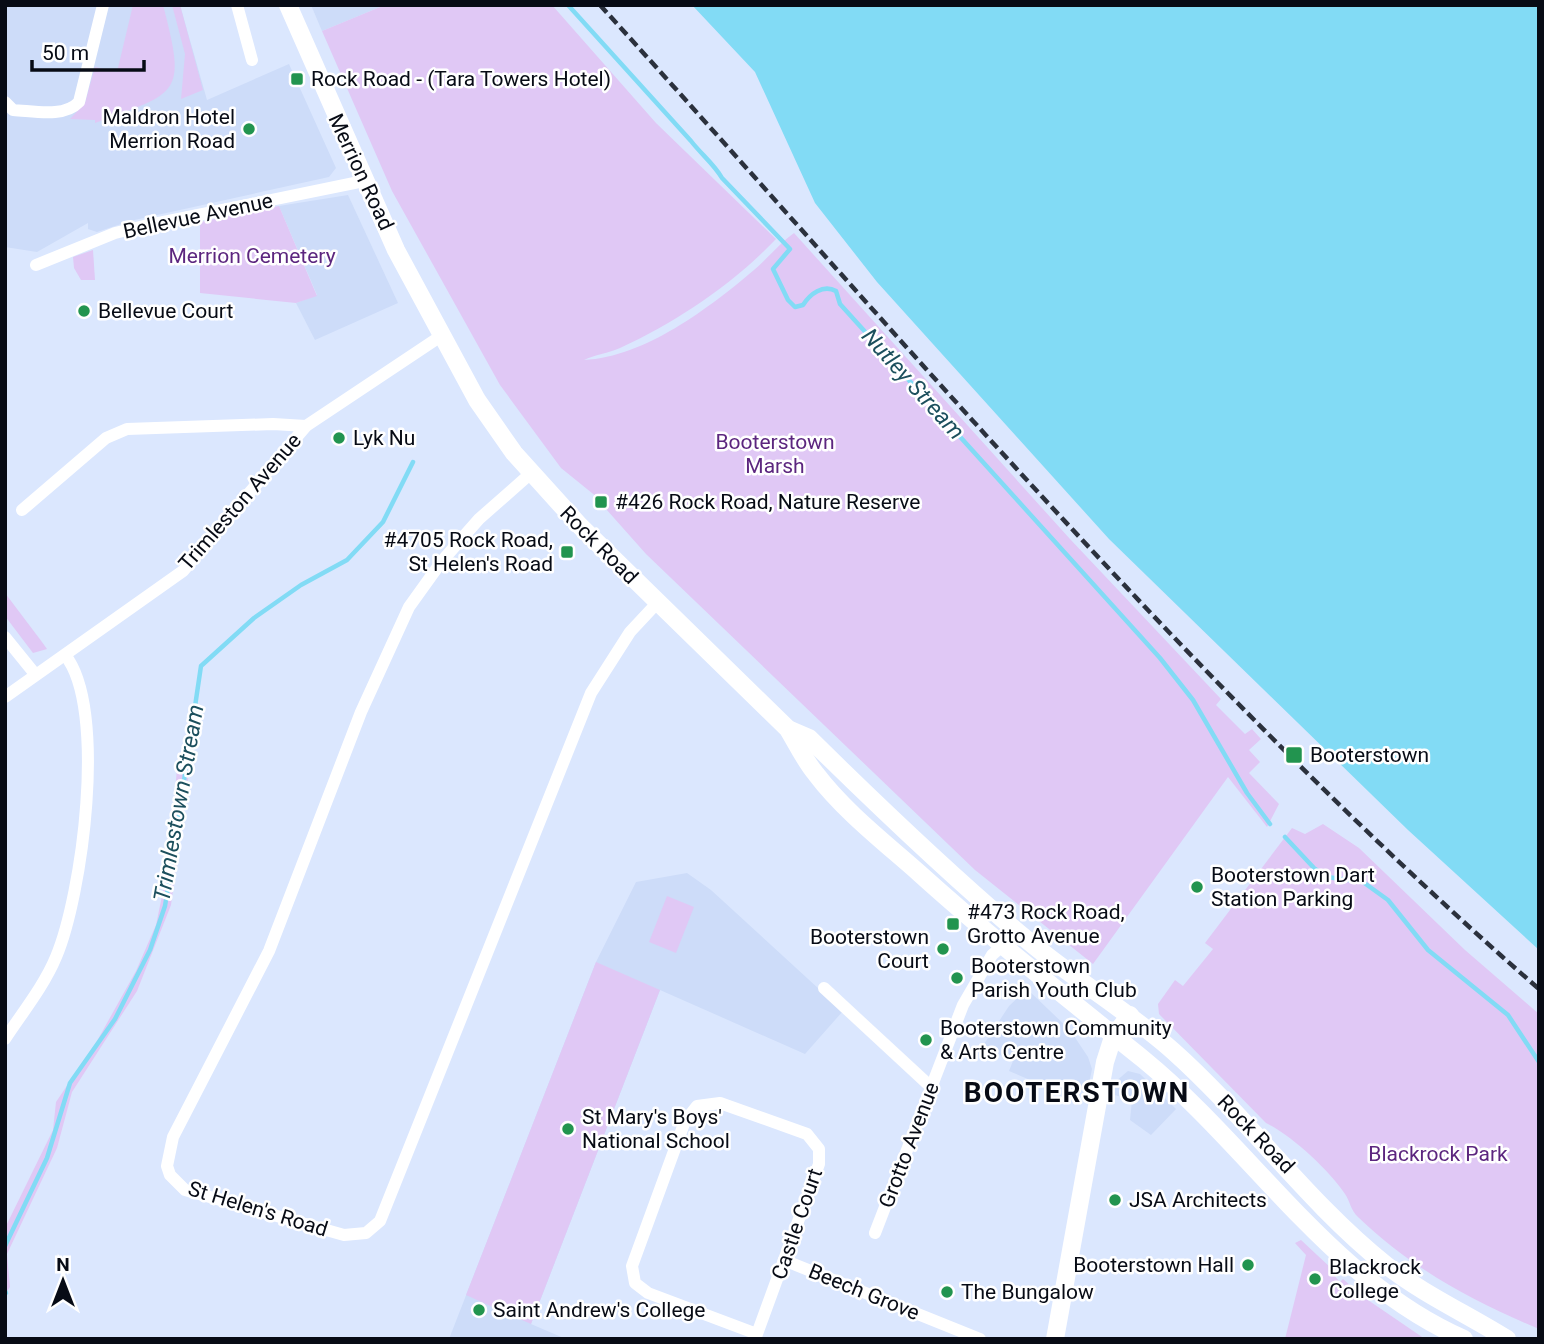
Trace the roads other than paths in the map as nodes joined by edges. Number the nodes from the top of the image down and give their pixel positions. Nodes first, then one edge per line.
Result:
1 (103, 5) edge
2 (236, 5) edge
3 (288, 5) edge
4 (252, 60) dead end
5 (5, 102) edge
6 (364, 181) junction
7 (36, 265) dead end
8 (441, 336) junction
9 (306, 426) junction
10 (530, 474) junction
11 (22, 510) dead end
12 (658, 602) junction
13 (5, 637) edge
14 (65, 655) junction
15 (35, 674) junction
16 (5, 697) edge
17 (788, 729) junction
18 (1001, 947) junction
19 (824, 988) dead end
20 (1130, 1015) junction
21 (1113, 1037) junction
22 (5, 1039) edge
23 (931, 1087) junction
24 (875, 1233) dead end
25 (786, 1261) junction
26 (756, 1336) edge
27 (980, 1339) edge
28 (1055, 1339) edge
29 (1464, 1339) edge
30 (1507, 1339) edge

1 - 5 street
2 - 4 street
3 - 6 main road, Merrion Road
6 - 7 street, Bellevue Avenue
6 - 8 main road, Merrion Road
8 - 9 street, Trimleston Avenue
8 - 10 main road, Rock Road
9 - 11 street, Trimleston Avenue
9 - 14 street, Trimleston Avenue
10 - 12 main road, Rock Road
10 - 12 street, St Helen's Road
12 - 17 main road, Rock Road
13 - 15 street
14 - 15 street, Trimleston Avenue
14 - 22 street
15 - 16 street, Trimleston Avenue
17 - 18 main road, Rock Road
17 - 20 main road, Rock Road
18 - 21 main road, Rock Road
18 - 23 street, Grotto Avenue
19 - 23 street
20 - 21 main road
20 - 30 main road, Rock Road
21 - 28 main road
21 - 29 main road, Rock Road
23 - 24 street, Grotto Avenue
25 - 26 street, Castle Court
25 - 26 street, Castle Court
25 - 27 street, Beech Grove

